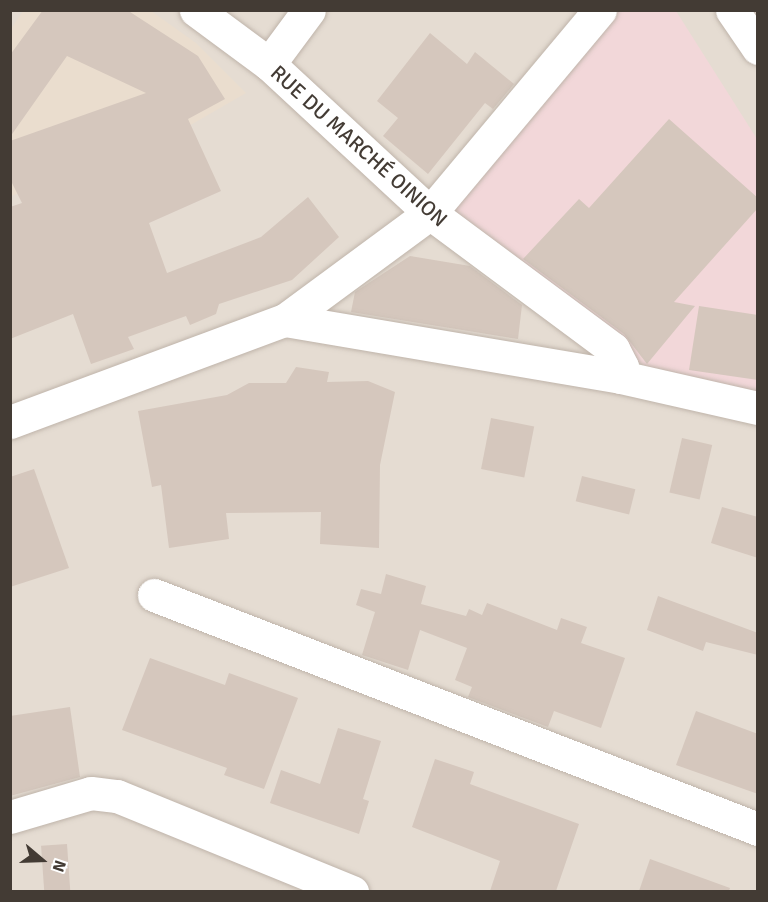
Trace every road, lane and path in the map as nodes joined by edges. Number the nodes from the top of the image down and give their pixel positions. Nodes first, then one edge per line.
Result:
1 (196, 10) edge
2 (309, 10) edge
3 (600, 10) edge
4 (732, 10) edge
5 (758, 48) edge
6 (269, 64) junction
7 (430, 213) junction
8 (285, 320) junction
9 (621, 377) junction
10 (758, 408) edge
11 (10, 422) edge
12 (154, 595) dead end
13 (10, 817) edge
14 (758, 829) edge
15 (352, 891) edge

1 - 6 street, RUE DU MARCHÉ OINION
2 - 6 street
3 - 7 street
4 - 5 street
6 - 7 street, RUE DU MARCHÉ OINION
7 - 8 street
7 - 9 street, RUE DU MARCHÉ OINION
8 - 9 street
8 - 11 street
9 - 10 street
12 - 14 street
13 - 15 street

